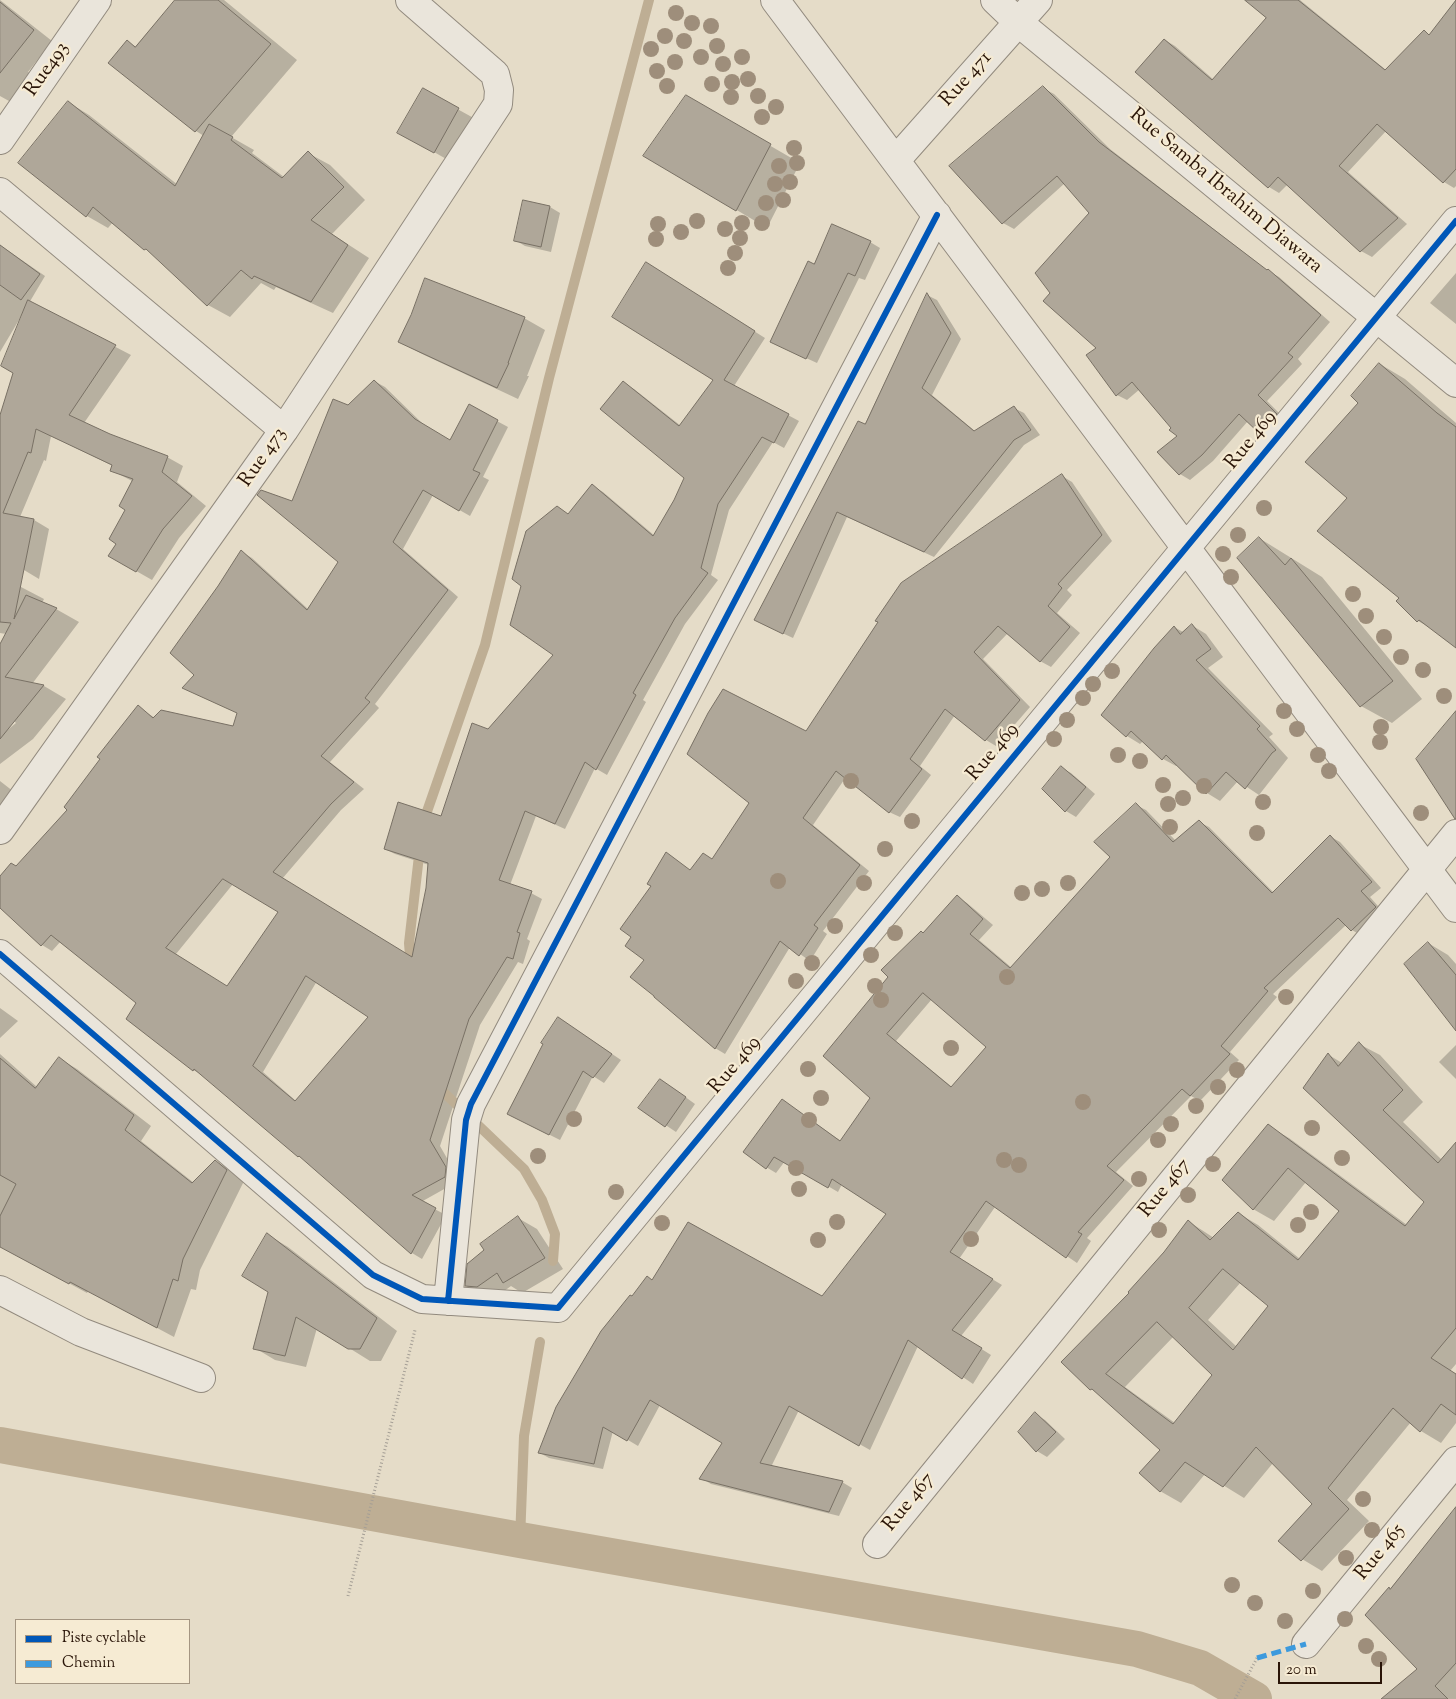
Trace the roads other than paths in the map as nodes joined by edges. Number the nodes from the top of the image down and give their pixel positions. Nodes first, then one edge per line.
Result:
1 (97, 0) edge
2 (410, 0) edge
3 (775, 0) edge
4 (995, 0) edge
5 (1038, 0) edge
6 (1019, 23) junction
7 (0, 140) edge
8 (896, 160) junction
9 (0, 192) edge
10 (937, 215) junction
11 (1456, 221) edge
12 (1375, 317) junction
13 (1456, 384) edge
14 (284, 430) junction
15 (1186, 547) junction
16 (0, 830) edge
17 (1456, 834) edge
18 (1427, 869) junction
19 (1456, 908) edge
20 (0, 954) edge
21 (0, 1290) edge
22 (435, 1300) junction
23 (201, 1378) dead end
24 (1456, 1461) edge
25 (877, 1544) dead end
26 (1306, 1644) dead end

1 - 7 street, Rue493
2 - 14 street, Rue 473
3 - 8 street
4 - 6 street, Rue Samba Ibrahim Diawara
5 - 6 street, Rue 471
6 - 8 street, Rue 471
6 - 12 street, Rue Samba Ibrahim Diawara
8 - 10 street
9 - 14 street
10 - 15 street
10 - 22 street
11 - 12 street, Rue 469
12 - 13 street, Rue Samba Ibrahim Diawara
12 - 15 street, Rue 469
14 - 16 street, Rue 473
15 - 18 street
15 - 22 street, Rue 469
17 - 18 street, Rue 467
18 - 19 street
18 - 25 street, Rue 467
20 - 22 street
21 - 23 street
24 - 26 street, Rue 465

